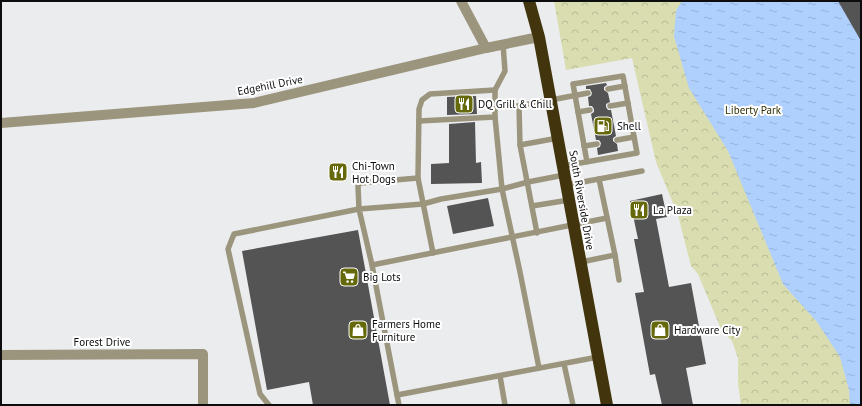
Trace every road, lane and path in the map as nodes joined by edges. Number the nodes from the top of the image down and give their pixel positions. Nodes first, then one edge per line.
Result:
1 (461, 1) edge
2 (529, 1) edge
3 (539, 37) junction
4 (503, 44) junction
5 (486, 48) junction
6 (625, 86) junction
7 (608, 89) dead end
8 (494, 90) junction
9 (588, 93) dead end
10 (575, 95) junction
11 (551, 100) junction
12 (628, 103) junction
13 (495, 106) junction
14 (519, 106) junction
15 (610, 106) dead end
16 (590, 110) dead end
17 (578, 112) junction
18 (495, 117) junction
19 (418, 121) junction
20 (1, 123) edge
21 (634, 137) junction
22 (558, 138) junction
23 (617, 140) dead end
24 (597, 144) dead end
25 (520, 145) junction
26 (584, 146) junction
27 (587, 162) junction
28 (642, 171) dead end
29 (564, 176) junction
30 (418, 178) junction
31 (599, 179) junction
32 (528, 182) junction
33 (502, 190) junction
34 (569, 200) junction
35 (423, 204) junction
36 (532, 206) junction
37 (360, 210) junction
38 (607, 218) junction
39 (574, 225) junction
40 (537, 233) junction
41 (512, 238) junction
42 (433, 253) junction
43 (615, 255) junction
44 (580, 262) junction
45 (372, 265) junction
46 (619, 280) dead end
47 (1, 355) edge
48 (598, 357) junction
49 (564, 364) junction
50 (539, 368) junction
51 (500, 376) junction
52 (397, 395) junction
53 (203, 405) edge
54 (269, 405) edge
55 (399, 405) edge
56 (505, 405) edge
57 (572, 405) edge
58 (607, 405) edge

1 - 5 street
2 - 3 highway, South Riverside Drive
3 - 4 street, Edgehill Drive
3 - 11 highway, South Riverside Drive
4 - 5 street, Edgehill Drive
4 - 8 lane
5 - 20 street, Edgehill Drive
6 - 7 lane
6 - 10 lane
6 - 12 lane
8 - 13 lane
8 - 19 lane
9 - 10 lane
10 - 11 lane
10 - 17 lane
11 - 14 lane
11 - 22 highway, South Riverside Drive
12 - 15 lane
12 - 21 lane
13 - 14 lane
13 - 18 lane
14 - 25 lane
16 - 17 lane
17 - 26 lane
18 - 19 lane
18 - 33 lane
19 - 30 lane
21 - 23 lane
21 - 27 lane
22 - 25 lane
22 - 29 highway, South Riverside Drive
24 - 26 lane
25 - 32 lane
26 - 27 lane
27 - 29 lane
28 - 31 lane
29 - 31 lane
29 - 32 lane
29 - 34 highway, South Riverside Drive
30 - 35 lane
30 - 37 lane
31 - 38 lane
32 - 33 lane
32 - 36 lane
33 - 35 lane
33 - 41 lane
34 - 36 lane
34 - 39 highway, South Riverside Drive
35 - 37 lane
35 - 42 lane
36 - 40 lane
37 - 45 lane
37 - 54 lane
38 - 39 lane
38 - 43 lane
39 - 40 lane
39 - 44 highway, South Riverside Drive
40 - 41 lane
41 - 42 lane
41 - 50 lane
42 - 45 lane
43 - 44 lane
43 - 46 lane
44 - 48 highway, South Riverside Drive
45 - 52 lane
47 - 53 street, Forest Drive
48 - 49 lane
48 - 58 highway, South Riverside Drive
49 - 50 lane
49 - 57 lane
50 - 51 lane
51 - 52 lane
51 - 56 lane
52 - 55 lane

